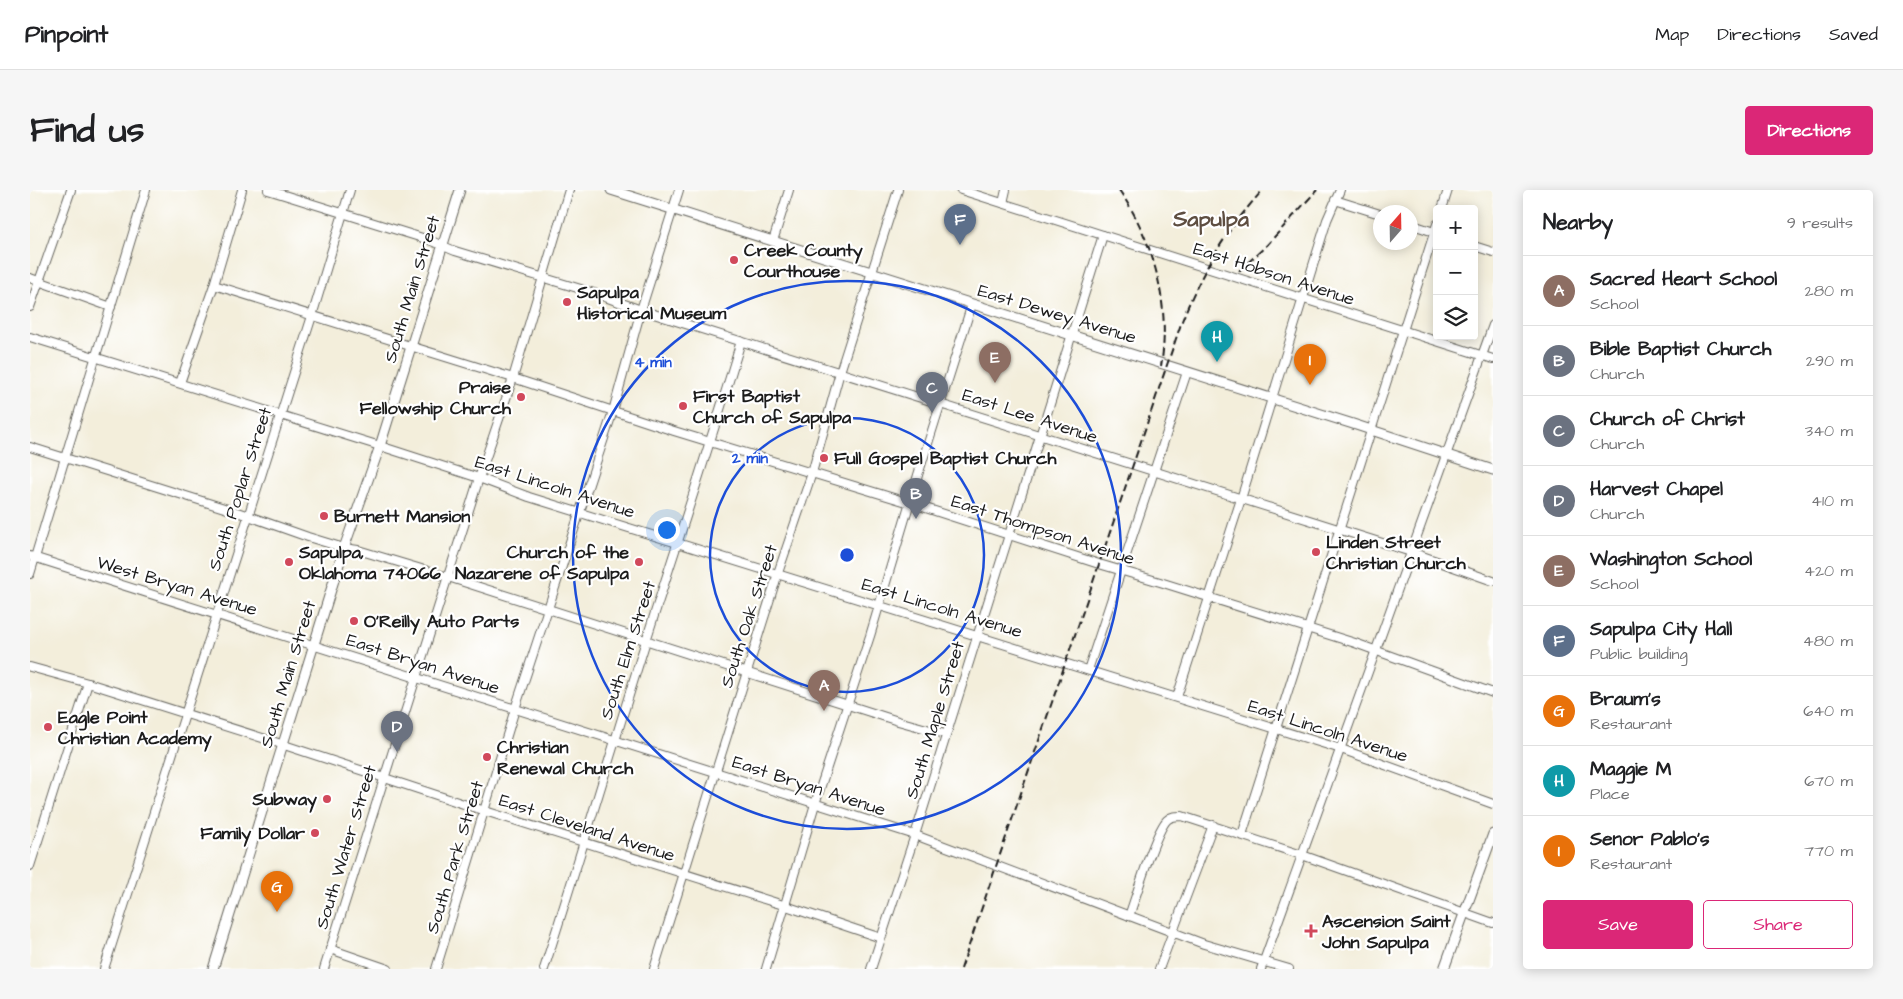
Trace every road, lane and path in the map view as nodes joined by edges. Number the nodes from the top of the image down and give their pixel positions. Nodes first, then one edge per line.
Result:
1 (71, 190) edge
2 (146, 190) edge
3 (242, 190) edge
4 (268, 190) edge
5 (350, 190) edge
6 (460, 190) edge
7 (569, 190) edge
8 (611, 190) edge
9 (679, 190) edge
10 (789, 190) edge
11 (898, 190) edge
12 (961, 190) edge
13 (1006, 190) edge
14 (1340, 190) edge
15 (1448, 190) edge
16 (1335, 200) junction
17 (1003, 203) junction
18 (1443, 205) edge
19 (673, 209) junction
20 (1373, 212) edge
21 (342, 214) junction
22 (1418, 226) edge
23 (1433, 228) edge
24 (1103, 235) junction
25 (1433, 238) edge
26 (773, 241) junction
27 (442, 245) junction
28 (1478, 247) edge
29 (1493, 252) edge
30 (872, 272) junction
31 (542, 277) junction
32 (30, 278) edge
33 (39, 282) junction
34 (214, 285) junction
35 (1303, 298) junction
36 (972, 304) junction
37 (30, 307) edge
38 (111, 307) junction
39 (642, 310) junction
40 (312, 316) junction
41 (1493, 325) edge
42 (1402, 331) junction
43 (1072, 336) junction
44 (30, 338) edge
45 (741, 341) junction
46 (410, 347) junction
47 (1482, 356) junction
48 (96, 358) junction
49 (1493, 360) edge
50 (840, 372) junction
51 (1188, 372) junction
52 (512, 378) junction
53 (180, 384) junction
54 (1271, 398) junction
55 (942, 404) junction
56 (613, 411) junction
57 (280, 414) junction
58 (1371, 429) junction
59 (1041, 434) junction
60 (711, 443) junction
61 (380, 446) junction
62 (30, 448) edge
63 (1447, 454) junction
64 (64, 458) junction
65 (1493, 470) edge
66 (1154, 472) junction
67 (812, 473) junction
68 (479, 478) junction
69 (1241, 499) junction
70 (910, 503) junction
71 (579, 512) junction
72 (247, 516) junction
73 (1339, 530) junction
74 (1010, 536) junction
75 (679, 543) junction
76 (344, 548) junction
77 (1411, 552) junction
78 (32, 557) edge
79 (1121, 571) junction
80 (778, 573) junction
81 (30, 574) edge
82 (448, 577) junction
83 (1493, 581) edge
84 (1209, 598) junction
85 (880, 605) junction
86 (547, 610) junction
87 (217, 614) junction
88 (1308, 629) junction
89 (977, 635) junction
90 (646, 641) junction
91 (315, 645) junction
92 (1376, 650) junction
93 (30, 667) edge
94 (1088, 670) junction
95 (747, 673) junction
96 (416, 677) junction
97 (88, 682) junction
98 (1493, 693) edge
99 (1177, 697) junction
100 (848, 706) junction
101 (515, 709) junction
102 (185, 714) junction
103 (1277, 729) junction
104 (945, 734) junction
105 (615, 740) junction
106 (283, 745) junction
107 (1341, 749) junction
108 (715, 772) junction
109 (384, 778) junction
110 (815, 804) junction
111 (1493, 804) edge
112 (485, 811) junction
113 (1213, 825) junction
114 (1493, 834) edge
115 (915, 835) junction
116 (1242, 835) junction
117 (585, 843) junction
118 (1302, 855) junction
119 (30, 866) edge
120 (684, 874) junction
121 (785, 906) junction
122 (1464, 912) junction
123 (1129, 916) junction
124 (1493, 923) edge
125 (1173, 933) junction
126 (881, 938) junction
127 (330, 949) junction
128 (1262, 965) edge
129 (104, 969) edge
130 (213, 969) edge
131 (324, 969) edge
132 (388, 969) edge
133 (436, 969) edge
134 (544, 969) edge
135 (654, 969) edge
136 (766, 969) edge
137 (871, 969) edge
138 (1160, 969) edge
139 (1289, 969) edge
140 (1444, 969) edge

1 - 33 street
2 - 38 street
3 - 34 street
4 - 21 street, East Lee Avenue
5 - 21 street, South Poplar Street
6 - 27 main road, South Main Street
7 - 31 street, South Water Street
8 - 19 main road, East Dewey Avenue
9 - 19 street, South Park Street
10 - 26 street
11 - 30 street, South Oak Street
12 - 17 street, East Hobson Avenue
13 - 17 street
14 - 16 street
15 - 18 street
16 - 20 street
16 - 35 street
17 - 24 street, East Hobson Avenue
19 - 26 main road, East Dewey Avenue
19 - 39 street, South Park Street
21 - 27 street, East Lee Avenue
21 - 40 street, South Poplar Street
22 - 23 street
24 - 35 street, East Hobson Avenue
24 - 43 street, South Maple Street
25 - 42 street
26 - 30 main road, East Dewey Avenue
27 - 31 street, East Lee Avenue
27 - 46 main road, South Main Street
28 - 29 street
30 - 36 main road, East Dewey Avenue
30 - 50 street, South Oak Street
31 - 39 street, East Lee Avenue
31 - 52 street, South Water Street
32 - 33 street
33 - 37 street
33 - 38 street
34 - 40 street, East Thompson Avenue
34 - 53 street
35 - 42 street, East Hobson Avenue
35 - 54 street
36 - 43 main road, East Dewey Avenue
36 - 55 street
38 - 48 street
39 - 45 street, East Lee Avenue
39 - 56 street, South Park Street
40 - 46 street, East Thompson Avenue
40 - 57 street, South Poplar Street
41 - 47 street
42 - 47 street, East Hobson Avenue
42 - 58 street
43 - 51 main road, East Dewey Avenue
43 - 59 street, South Maple Street
44 - 48 street, East Lincoln Avenue
45 - 50 street, East Lee Avenue
45 - 60 street, South Elm Street
46 - 52 street, East Thompson Avenue
46 - 61 main road, South Main Street
47 - 49 street, East Hobson Avenue
47 - 63 street
48 - 53 street, East Lincoln Avenue
48 - 64 street
50 - 55 street, East Lee Avenue
50 - 67 street, South Oak Street
51 - 54 main road, East Dewey Avenue
51 - 66 street
52 - 56 street, East Thompson Avenue
52 - 68 street, South Water Street
53 - 57 street, East Lincoln Avenue
54 - 58 main road, East Dewey Avenue
54 - 69 street
55 - 59 street, East Lee Avenue
55 - 70 street
56 - 60 street, East Thompson Avenue
56 - 71 street, South Park Street
57 - 61 street, East Lincoln Avenue
57 - 72 street, South Poplar Street
58 - 63 main road, East Dewey Avenue
58 - 73 street
59 - 66 street, East Lee Avenue
59 - 74 street, South Maple Street
60 - 67 street, East Thompson Avenue
60 - 75 street, South Elm Street
61 - 68 street, East Lincoln Avenue
61 - 76 main road, South Main Street
62 - 64 street
63 - 65 main road, East Dewey Avenue
63 - 77 street
64 - 72 street
64 - 78 street
66 - 69 street, East Lee Avenue
66 - 79 street
67 - 70 street, East Thompson Avenue
67 - 80 street, South Oak Street
68 - 71 street, East Lincoln Avenue
68 - 82 street, South Water Street
69 - 73 street, East Lee Avenue
69 - 84 street
70 - 74 street, East Thompson Avenue
70 - 85 street
71 - 75 street, East Lincoln Avenue
71 - 86 street, South Park Street
72 - 76 street
72 - 87 street, South Poplar Street
73 - 77 street, East Lee Avenue
73 - 88 street
74 - 79 street, East Thompson Avenue
74 - 89 street, South Maple Street
75 - 80 street, East Lincoln Avenue
75 - 90 street, South Elm Street
76 - 82 street
76 - 91 main road, South Main Street
77 - 83 street, East Lee Avenue
77 - 92 street
78 - 81 street
78 - 87 street, West Bryan Avenue
79 - 84 street, East Thompson Avenue
79 - 94 street
80 - 85 street, East Lincoln Avenue
80 - 95 street, South Oak Street
82 - 86 street
82 - 96 street, South Water Street
84 - 88 street, East Thompson Avenue
84 - 99 street
85 - 89 street, East Lincoln Avenue
85 - 100 street
86 - 90 street
86 - 101 street, South Park Street
87 - 91 street, West Bryan Avenue
87 - 102 street, South Poplar Street
88 - 92 street, East Thompson Avenue
88 - 103 street
89 - 94 street, East Lincoln Avenue
89 - 104 street, South Maple Street
90 - 95 street
90 - 105 street, South Elm Street
91 - 96 street, East Bryan Avenue
91 - 106 main road, South Main Street
92 - 98 street, East Thompson Avenue
92 - 107 street
93 - 97 street, East Cleveland Avenue
94 - 99 street, East Lincoln Avenue
95 - 100 street
95 - 108 street, South Oak Street
96 - 101 street, East Bryan Avenue
96 - 109 street, South Water Street
97 - 102 street, East Cleveland Avenue
97 - 119 street
99 - 103 street, East Lincoln Avenue
100 - 104 street
100 - 110 street
101 - 105 street, East Bryan Avenue
101 - 112 street, South Park Street
102 - 106 street, East Cleveland Avenue
102 - 129 street, South Poplar Street
103 - 107 street, East Lincoln Avenue
103 - 116 street
104 - 115 street, South Maple Street
105 - 108 street, East Bryan Avenue
105 - 117 street, South Elm Street
106 - 109 street, East Cleveland Avenue
106 - 130 main road, South Main Street
107 - 111 street, East Lincoln Avenue
107 - 118 street
108 - 110 street, East Bryan Avenue
108 - 120 street, South Oak Street
109 - 112 street, East Cleveland Avenue
109 - 127 street, South Water Street
110 - 115 street, East Bryan Avenue
110 - 121 street
112 - 117 street, East Cleveland Avenue
112 - 133 street, South Park Street
113 - 116 street
113 - 123 street
113 - 125 street
114 - 122 main road
115 - 123 street, East Bryan Avenue
115 - 126 street, South Maple Street
116 - 118 street
117 - 120 street, East Cleveland Avenue
117 - 134 street, South Elm Street
118 - 122 street
118 - 128 street
120 - 121 street, East Cleveland Avenue
120 - 135 street, South Oak Street
121 - 126 street, East Cleveland Avenue
121 - 136 street
122 - 124 street
122 - 140 main road
123 - 125 street, East Bryan Avenue
125 - 128 street, East Bryan Avenue
125 - 138 street
126 - 137 street, South Maple Street
127 - 131 street, South Water Street
127 - 132 street
128 - 139 street, East Bryan Avenue

